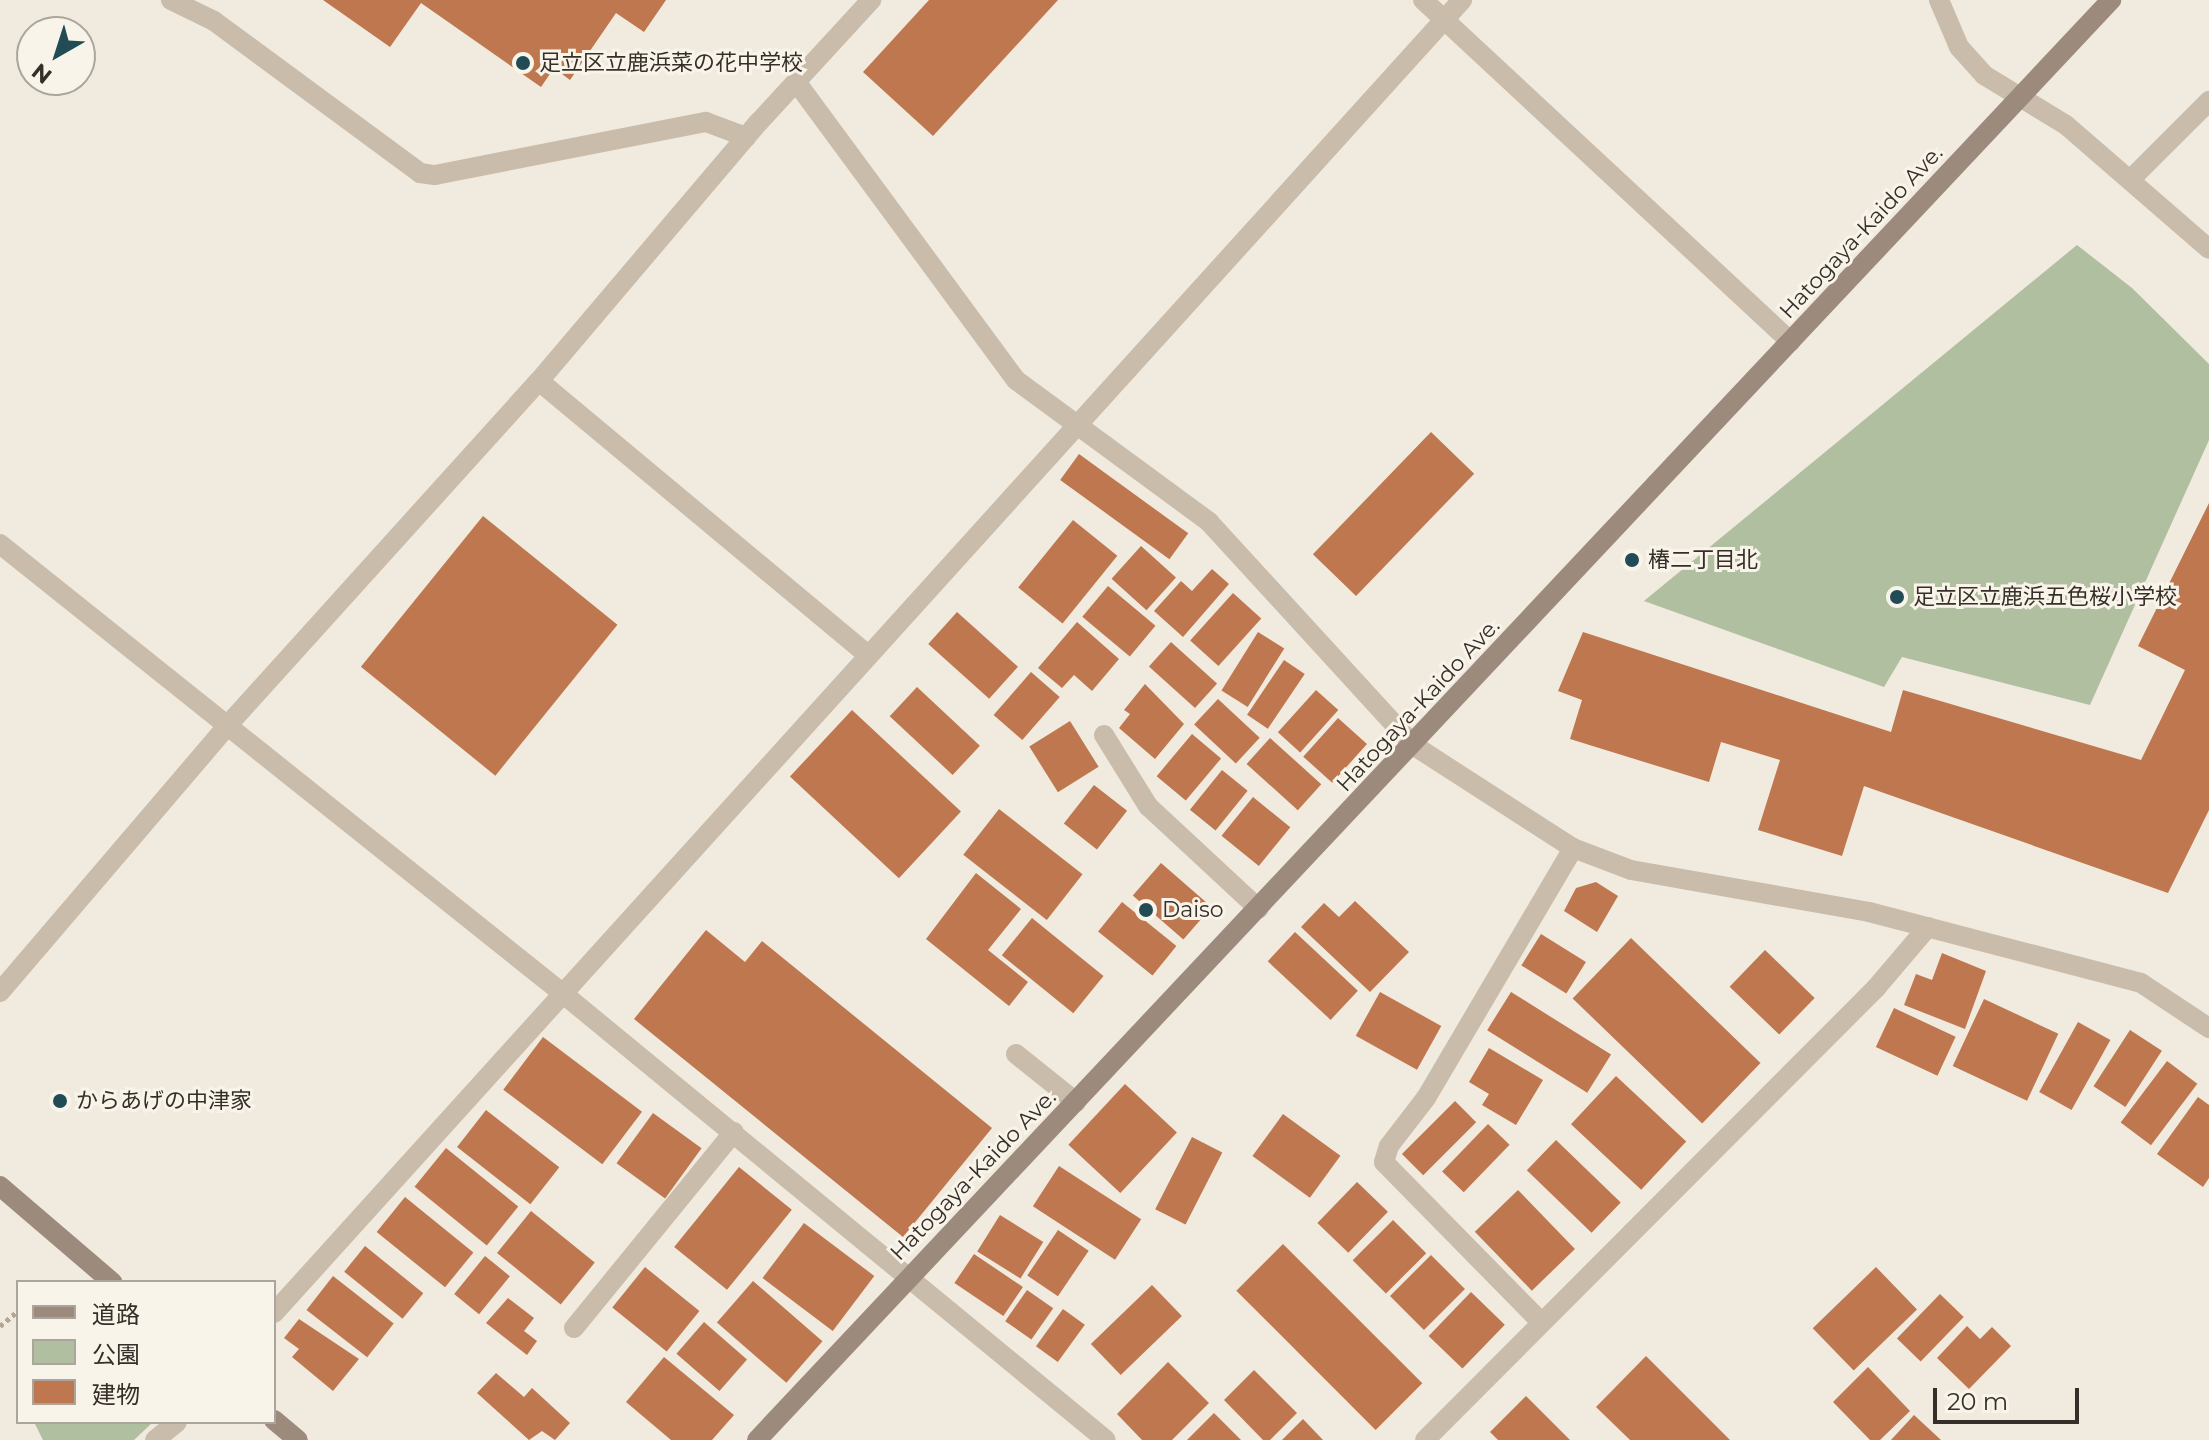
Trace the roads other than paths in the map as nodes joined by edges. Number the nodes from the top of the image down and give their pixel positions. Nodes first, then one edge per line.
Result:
1 (171, 0) edge
2 (871, 0) edge
3 (1423, 0) edge
4 (1462, 0) edge
5 (1939, 0) edge
6 (2111, 0) edge
7 (1444, 19) junction
8 (797, 83) junction
9 (2018, 98) junction
10 (2209, 101) edge
11 (746, 137) junction
12 (2130, 180) junction
13 (2209, 249) edge
14 (1791, 342) junction
15 (539, 381) junction
16 (1079, 426) junction
17 (0, 544) edge
18 (866, 653) junction
19 (227, 726) junction
20 (1104, 735) dead end
21 (1413, 745) junction
22 (1573, 848) junction
23 (1259, 909) junction
24 (1928, 927) junction
25 (0, 992) edge
26 (561, 992) junction
27 (2208, 1024) edge
28 (1016, 1054) dead end
29 (1076, 1102) junction
30 (734, 1132) junction
31 (0, 1186) edge
32 (911, 1275) junction
33 (110, 1280) edge
34 (276, 1311) edge
35 (1541, 1322) junction
36 (574, 1328) dead end
37 (276, 1422) edge
38 (175, 1424) edge
39 (155, 1440) edge
40 (298, 1440) edge
41 (757, 1440) edge
42 (1106, 1440) edge
43 (1425, 1440) edge

1 - 11 street
2 - 8 street
3 - 7 street
4 - 7 street
5 - 9 street
6 - 9 main road, Hatogaya-Kaido Ave.
7 - 14 street
7 - 16 street
8 - 11 street
8 - 16 street
9 - 12 street
9 - 14 main road, Hatogaya-Kaido Ave.
10 - 12 street
11 - 15 street
12 - 13 street
14 - 21 main road, Hatogaya-Kaido Ave.
15 - 18 street
15 - 19 street
16 - 18 street
16 - 21 street
17 - 19 street
18 - 26 street
19 - 25 street
19 - 26 street
20 - 23 street
21 - 22 street
21 - 23 main road, Hatogaya-Kaido Ave.
22 - 24 street
22 - 35 street
23 - 29 main road, Hatogaya-Kaido Ave.
24 - 27 street
24 - 35 street
26 - 30 street
26 - 34 street
28 - 29 street
29 - 32 main road, Hatogaya-Kaido Ave.
30 - 32 street
30 - 36 street
31 - 33 main road
32 - 41 main road, Hatogaya-Kaido Ave.
32 - 42 street
35 - 43 street
37 - 40 main road
38 - 39 street

